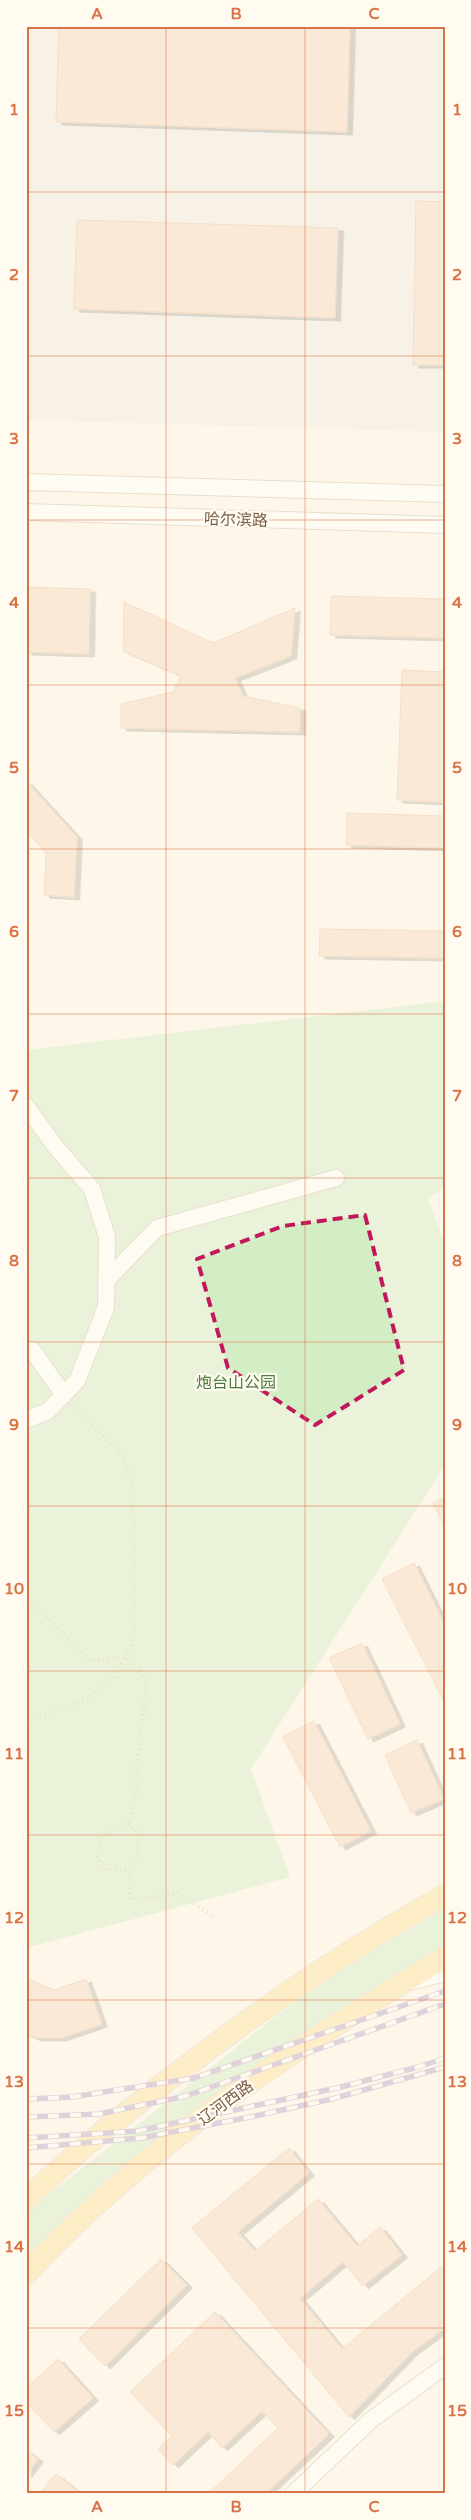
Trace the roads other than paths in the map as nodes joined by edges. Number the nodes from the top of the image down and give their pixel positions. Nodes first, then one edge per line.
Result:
1 (26, 482) edge
2 (445, 494) edge
3 (26, 512) edge
4 (445, 525) edge
5 (26, 1106) edge
6 (336, 1178) dead end
7 (106, 1281) junction
8 (26, 1350) edge
9 (64, 1395) junction
10 (26, 1420) edge
11 (445, 1895) edge
12 (445, 1957) edge
13 (445, 1973) edge
14 (395, 1987) junction
15 (26, 2200) edge
16 (26, 2274) edge
17 (445, 2366) edge
18 (293, 2494) edge

1 - 2 street, 哈尔滨路
3 - 4 street, 哈尔滨路
5 - 7 street
6 - 7 street
7 - 9 street
8 - 9 street
9 - 10 street
11 - 15 main road
12 - 14 main road, 辽河西路
13 - 14 street
14 - 16 main road, 辽河西路
17 - 18 street

